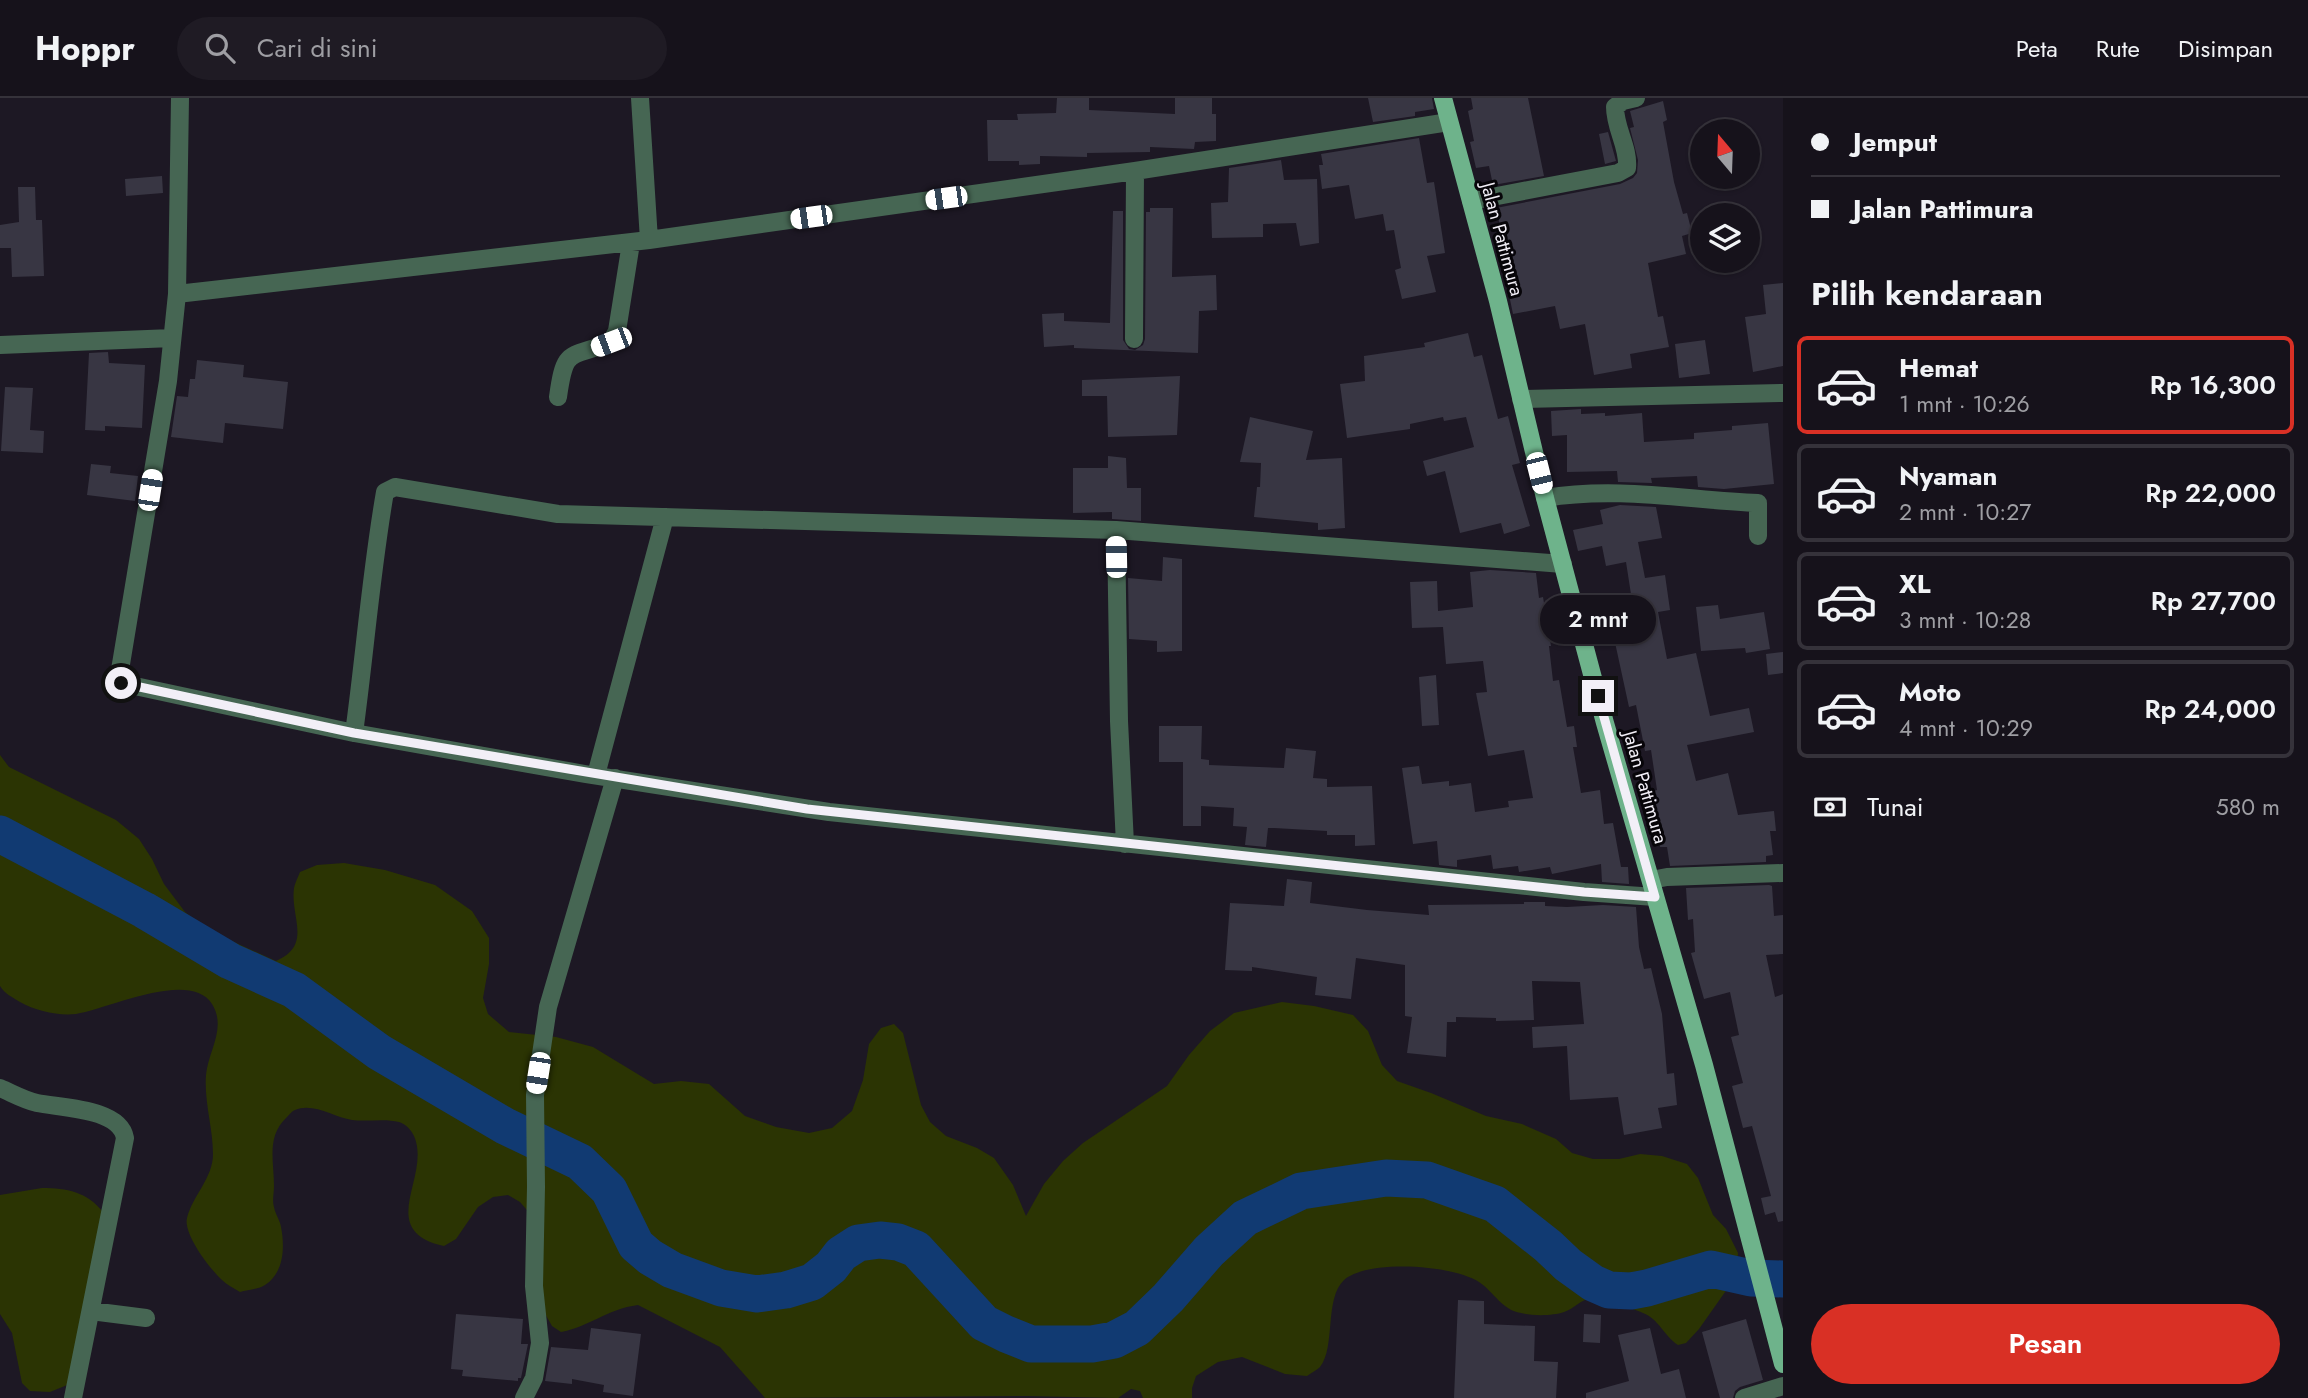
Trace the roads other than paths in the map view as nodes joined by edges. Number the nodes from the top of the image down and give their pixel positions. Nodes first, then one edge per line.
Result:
1 (180, 98) edge
2 (640, 98) edge
3 (1443, 98) edge
4 (1636, 98) edge
5 (1449, 122) junction
6 (1135, 171) junction
7 (1471, 201) junction
8 (640, 242) junction
9 (177, 294) junction
10 (172, 338) junction
11 (1133, 339) dead end
12 (0, 345) edge
13 (1783, 393) edge
14 (558, 397) dead end
15 (1521, 399) junction
16 (1545, 498) junction
17 (666, 517) junction
18 (1116, 530) junction
19 (1758, 536) dead end
20 (1563, 564) junction
21 (354, 733) junction
22 (596, 775) junction
23 (615, 778) junction
24 (1125, 844) junction
25 (1783, 873) edge
26 (1653, 889) junction
27 (0, 1088) edge
28 (91, 1311) junction
29 (146, 1318) dead end
30 (1783, 1364) edge
31 (1783, 1386) edge
32 (73, 1398) edge
33 (524, 1398) edge
34 (1744, 1398) edge

1 - 9 street
2 - 8 street
3 - 5 main road, Jalan Pattimura
4 - 7 street
5 - 6 street
5 - 7 main road, Jalan Pattimura
6 - 8 street
6 - 11 street
7 - 15 main road, Jalan Pattimura
8 - 9 street
8 - 14 street
9 - 10 street
10 - 12 street
10 - 21 street
13 - 15 street
15 - 16 main road, Jalan Pattimura
16 - 19 street
16 - 20 main road, Jalan Pattimura
17 - 18 street
17 - 21 street
17 - 22 street
18 - 20 street
18 - 24 street
20 - 26 main road, Jalan Pattimura
21 - 22 street
22 - 23 street
23 - 24 street
23 - 33 street
24 - 26 street
25 - 26 street
26 - 30 main road, Jalan Pattimura
27 - 28 street
28 - 29 street
28 - 32 street
31 - 34 street

